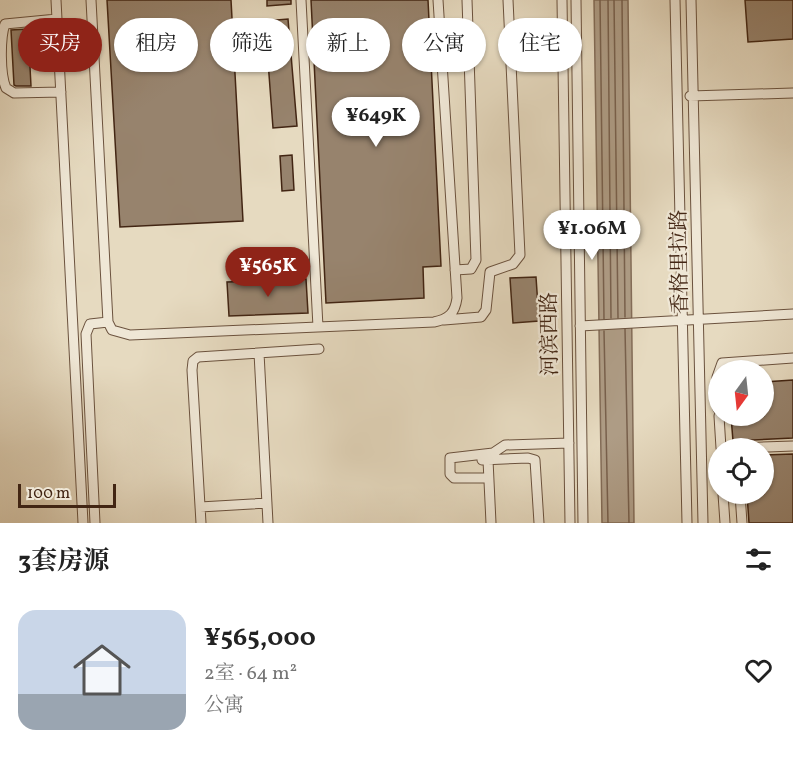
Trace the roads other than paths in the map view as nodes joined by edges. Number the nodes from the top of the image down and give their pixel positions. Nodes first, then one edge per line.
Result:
1 (56, 0) edge
2 (91, 0) edge
3 (301, 0) edge
4 (438, 0) edge
5 (467, 0) edge
6 (508, 0) edge
7 (562, 0) edge
8 (576, 0) edge
9 (675, 0) edge
10 (691, 0) edge
11 (57, 18) edge
12 (18, 23) edge
13 (1, 69) edge
14 (60, 72) edge
15 (61, 92) junction
16 (793, 93) edge
17 (678, 96) junction
18 (693, 96) junction
19 (455, 270) junction
20 (793, 314) edge
21 (443, 320) junction
22 (699, 320) junction
23 (108, 321) junction
24 (682, 321) junction
25 (580, 326) junction
26 (318, 327) junction
27 (319, 349) dead end
28 (259, 353) junction
29 (793, 358) edge
30 (765, 360) edge
31 (569, 443) junction
32 (793, 446) edge
33 (774, 447) edge
34 (488, 460) junction
35 (449, 461) junction
36 (488, 478) junction
37 (267, 502) junction
38 (724, 504) edge
39 (741, 504) edge
40 (201, 507) junction
41 (83, 523) edge
42 (95, 523) edge
43 (201, 523) edge
44 (268, 523) edge
45 (491, 523) edge
46 (539, 523) edge
47 (570, 523) edge
48 (583, 523) edge
49 (687, 523) edge
50 (704, 523) edge
51 (725, 523) edge
52 (742, 523) edge

1 - 11 street
2 - 23 street
3 - 26 street
4 - 19 street
5 - 19 street
6 - 21 street
7 - 31 street, 河滨西路
8 - 25 street
9 - 17 street, 香格里拉路
10 - 18 street, 香格里拉路
12 - 13 street
13 - 15 street
14 - 15 street
15 - 41 street
16 - 18 street
17 - 18 street
17 - 24 street, 香格里拉路
18 - 22 street, 香格里拉路
19 - 21 street
20 - 22 street
21 - 26 street
22 - 24 street
22 - 50 street, 香格里拉路
23 - 26 street
23 - 42 street
24 - 25 street
24 - 49 street, 香格里拉路
25 - 48 street
27 - 28 street
28 - 37 street
28 - 40 street
29 - 30 street
31 - 35 street
31 - 47 street, 河滨西路
32 - 33 street
34 - 35 street
34 - 36 street
34 - 46 street
35 - 36 street
36 - 45 street
37 - 40 street
37 - 44 street
38 - 51 street
39 - 52 street
40 - 43 street

